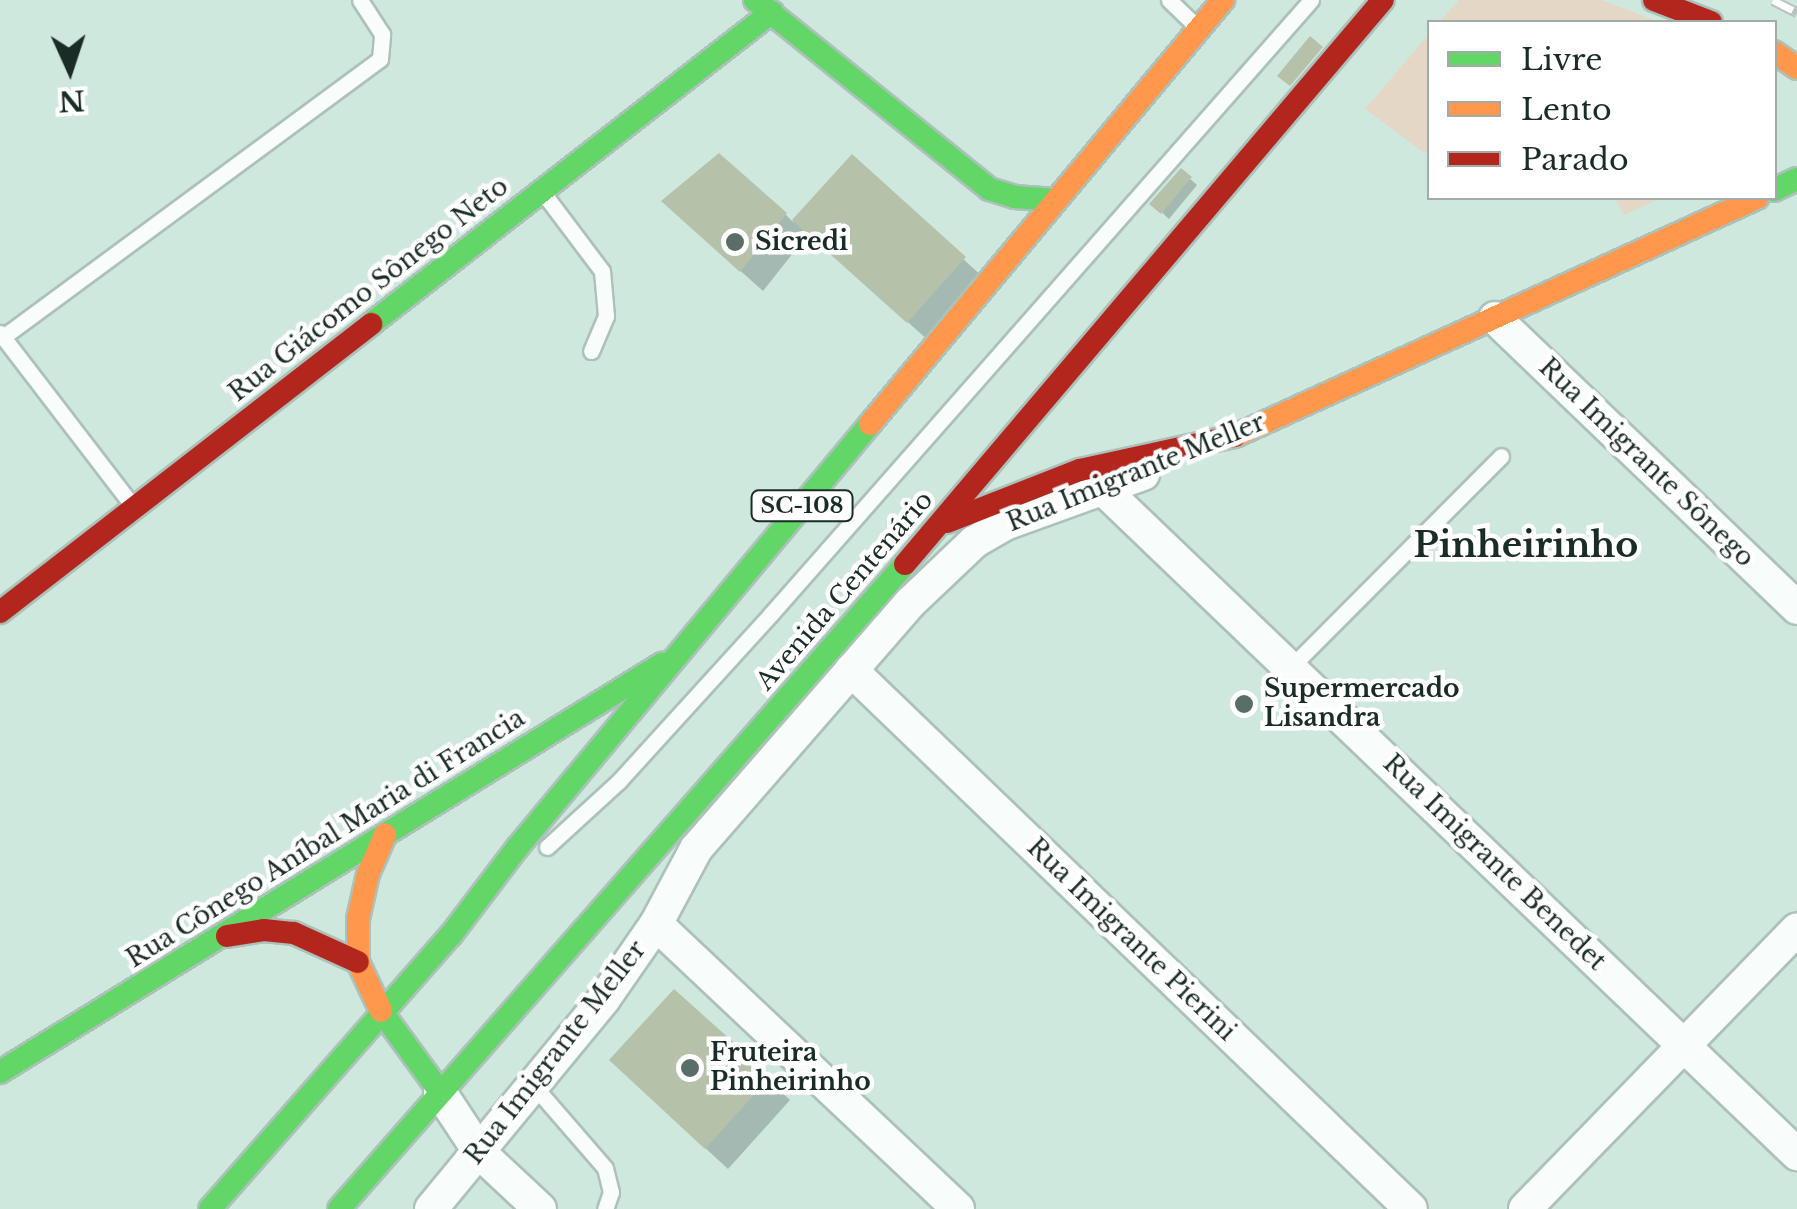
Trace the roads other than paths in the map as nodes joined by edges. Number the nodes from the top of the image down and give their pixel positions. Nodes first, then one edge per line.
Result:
1 (360, 0) edge
2 (1169, 0) edge
3 (1223, 0) edge
4 (1311, 0) edge
5 (1383, 0) edge
6 (1654, 0) edge
7 (763, 6) edge
8 (1707, 20) edge
9 (1199, 28) junction
10 (989, 189) junction
11 (542, 191) junction
12 (1055, 200) junction
13 (1754, 200) edge
14 (1001, 264) junction
15 (1495, 318) junction
16 (2, 335) edge
17 (591, 351) dead end
18 (1234, 436) junction
19 (1500, 456) dead end
20 (1104, 490) junction
21 (134, 508) junction
22 (938, 526) junction
23 (1797, 608) edge
24 (0, 612) edge
25 (681, 652) junction
26 (1290, 668) junction
27 (851, 670) junction
28 (384, 835) junction
29 (535, 858) dead end
30 (521, 870) dead end
31 (656, 924) junction
32 (1797, 929) edge
33 (451, 935) junction
34 (220, 937) junction
35 (358, 962) junction
36 (381, 1010) junction
37 (1684, 1046) junction
38 (0, 1072) edge
39 (534, 1086) junction
40 (440, 1092) junction
41 (480, 1153) junction
42 (1797, 1154) edge
43 (210, 1209) edge
44 (338, 1209) edge
45 (431, 1209) edge
46 (540, 1209) edge
47 (605, 1209) edge
48 (958, 1209) edge
49 (1411, 1209) edge
50 (1525, 1209) edge

1 - 16 lane
2 - 9 lane
3 - 9 main road, SC-108
4 - 29 lane
5 - 22 main road, Avenida Centenário
6 - 8 main road
7 - 10 main road
7 - 11 main road, Rua Giácomo Sônego Neto
9 - 12 main road, SC-108
10 - 12 main road
10 - 14 main road
11 - 17 lane
11 - 21 main road, Rua Giácomo Sônego Neto
12 - 14 main road, SC-108
13 - 15 main road, Rua Imigrante Meller
14 - 25 main road, SC-108
15 - 18 main road, Rua Imigrante Meller
15 - 23 street, Rua Imigrante Sônego
16 - 21 lane
18 - 20 street, Rua Imigrante Meller
18 - 22 main road
19 - 26 lane
20 - 26 street, Rua Imigrante Benedet
20 - 27 street, Rua Imigrante Meller
21 - 24 main road, Rua Giácomo Sônego Neto
22 - 40 main road, Avenida Centenário
25 - 28 main road, Rua Cônego Aníbal Maria di Francia
25 - 33 main road, SC-108
26 - 37 street, Rua Imigrante Benedet
27 - 31 street, Rua Imigrante Meller
27 - 49 street, Rua Imigrante Pierini
28 - 34 main road, Rua Cônego Aníbal Maria di Francia
28 - 35 main road
30 - 33 lane
31 - 39 street, Rua Imigrante Meller
31 - 48 street
32 - 37 street
33 - 36 main road, SC-108
34 - 35 main road
34 - 38 main road, Rua Cônego Aníbal Maria di Francia
35 - 36 main road
36 - 40 main road
36 - 43 main road, SC-108
37 - 42 street, Rua Imigrante Benedet
37 - 50 street
39 - 41 street, Rua Imigrante Meller
39 - 47 lane
40 - 41 street
40 - 44 main road, Avenida Centenário
41 - 45 street, Rua Imigrante Meller
41 - 46 street

